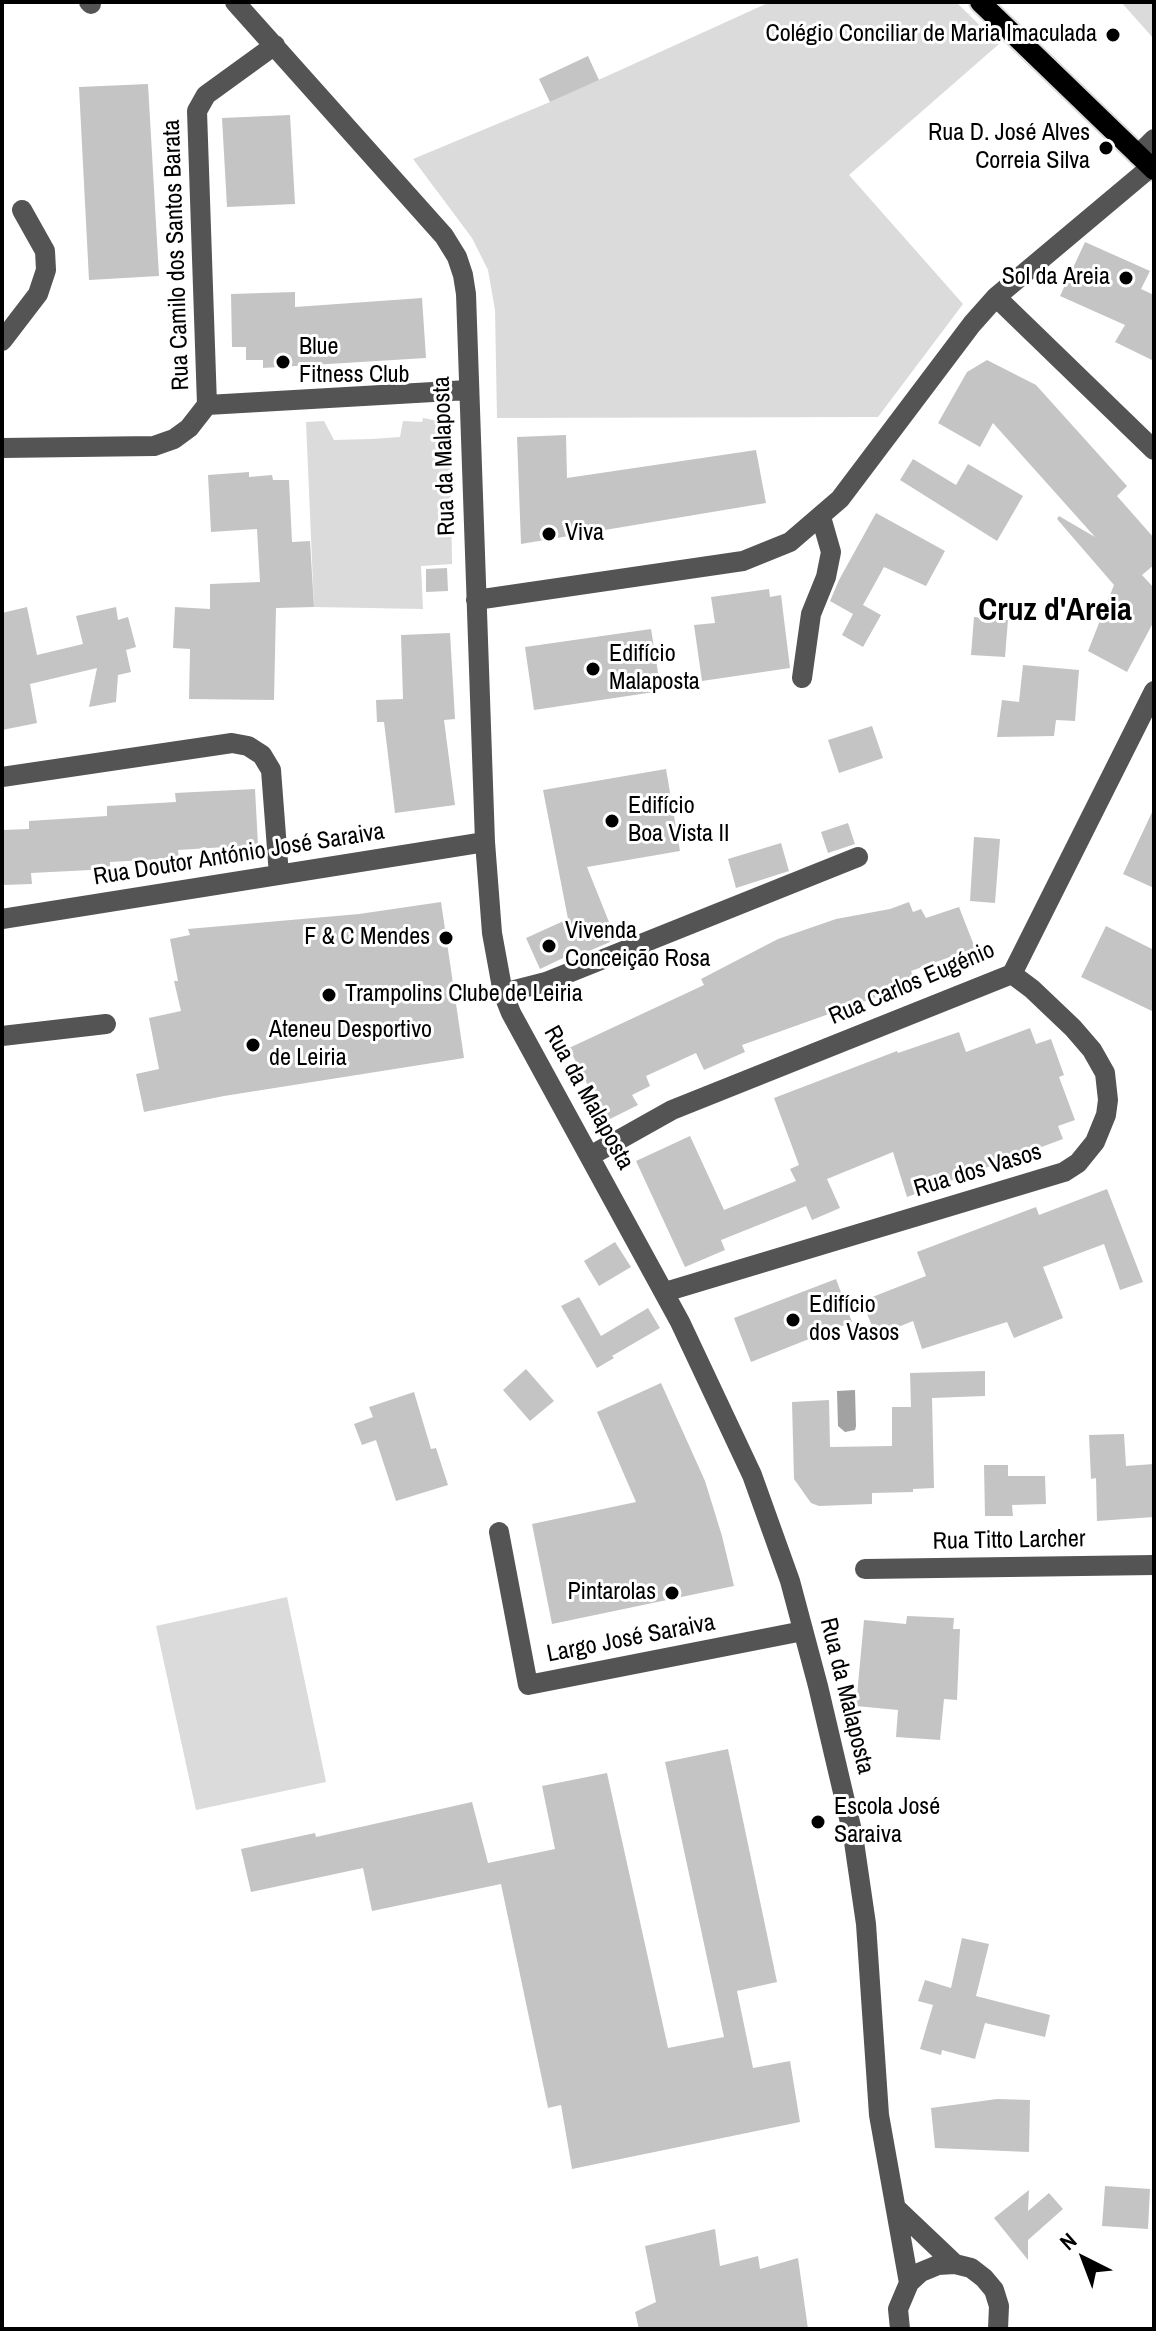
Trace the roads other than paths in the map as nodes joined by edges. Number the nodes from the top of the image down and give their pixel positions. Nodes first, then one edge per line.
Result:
1 (235, 2) edge
2 (980, 2) edge
3 (275, 45) junction
4 (1154, 139) edge
5 (1148, 164) edge
6 (22, 210) dead end
7 (996, 297) junction
8 (2, 341) edge
9 (468, 390) junction
10 (207, 405) junction
11 (2, 448) edge
12 (1154, 450) edge
13 (821, 517) junction
14 (476, 600) junction
15 (802, 678) dead end
16 (1154, 691) edge
17 (2, 777) edge
18 (485, 842) junction
19 (858, 857) dead end
20 (279, 875) junction
21 (2, 919) edge
22 (1012, 974) junction
23 (503, 993) junction
24 (106, 1024) dead end
25 (2, 1036) edge
26 (590, 1156) junction
27 (665, 1292) junction
28 (499, 1532) dead end
29 (1154, 1565) edge
30 (865, 1569) dead end
31 (803, 1631) junction
32 (897, 2209) junction
33 (955, 2264) junction
34 (909, 2283) junction
35 (900, 2329) edge
36 (998, 2329) edge

1 - 3 street, Rua da Malaposta
2 - 5 main road
3 - 9 street, Rua da Malaposta
3 - 10 street, Rua Camilo dos Santos Barata
4 - 5 street
5 - 7 street
6 - 8 street
7 - 12 street
7 - 13 street
9 - 10 street
9 - 14 street, Rua da Malaposta
10 - 11 street
13 - 14 street
13 - 15 street
14 - 18 street, Rua da Malaposta
16 - 22 street, Rua Carlos Eugénio
17 - 20 street
18 - 20 street, Rua Doutor António José Saraiva
18 - 23 street, Rua da Malaposta
19 - 23 street
20 - 21 street, Rua Doutor António José Saraiva
22 - 26 street, Rua Carlos Eugénio
22 - 27 street, Rua dos Vasos
23 - 26 street, Rua da Malaposta
24 - 25 street
26 - 27 street, Rua da Malaposta
27 - 31 street, Rua da Malaposta
28 - 31 street, Largo José Saraiva
29 - 30 street, Rua Titto Larcher
31 - 32 street, Rua da Malaposta
32 - 33 street
32 - 34 street, Rua da Malaposta
33 - 34 street
33 - 36 street
34 - 35 street, Rua da Malaposta

